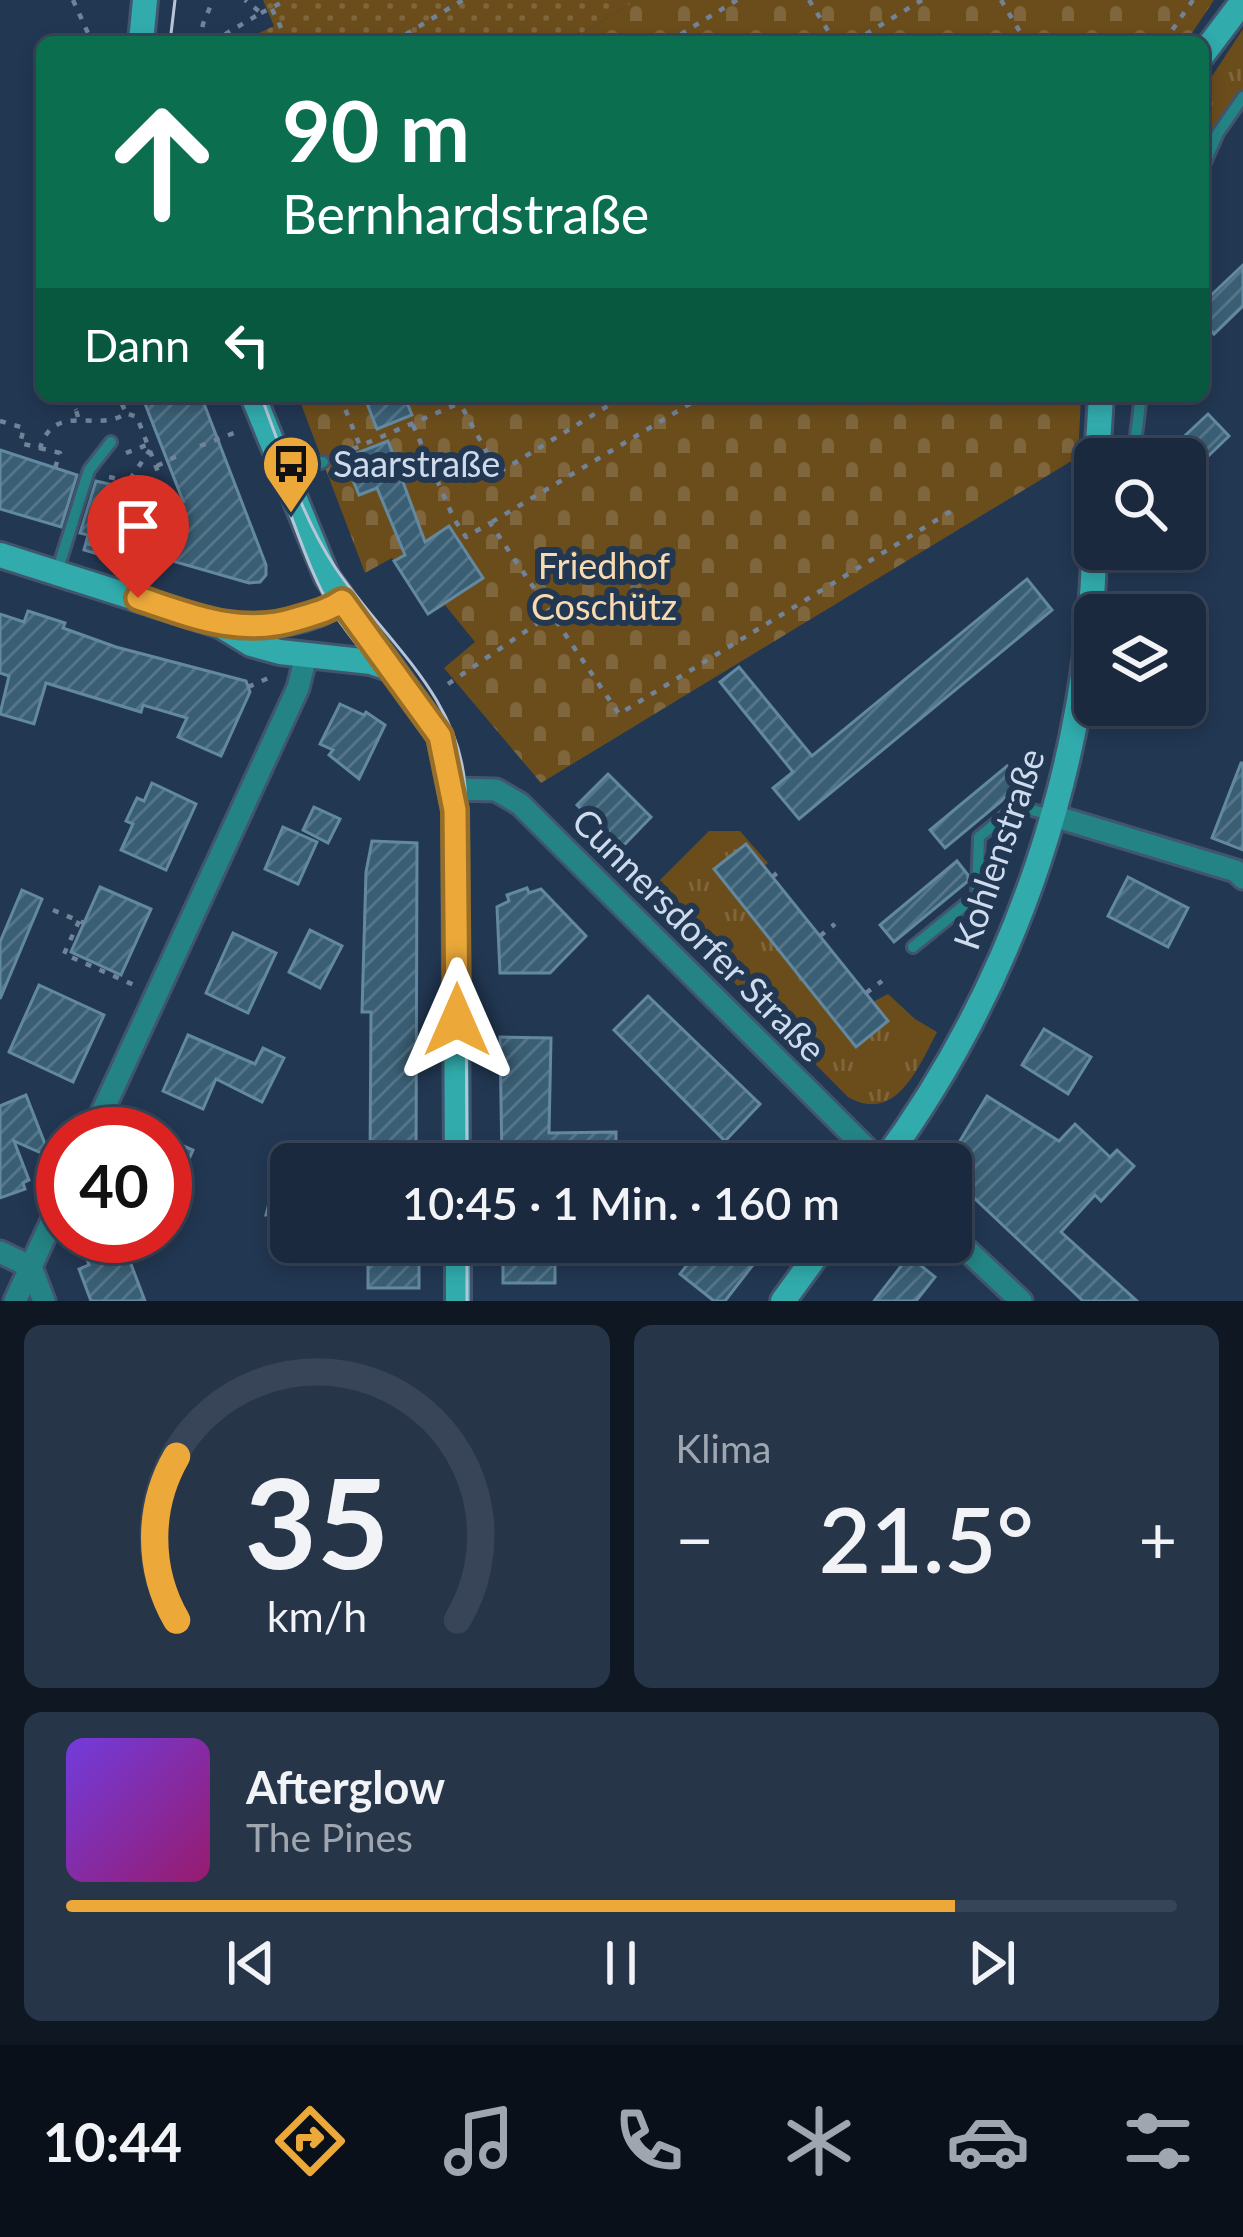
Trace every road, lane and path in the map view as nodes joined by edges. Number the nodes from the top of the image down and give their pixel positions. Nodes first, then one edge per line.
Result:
1 (73, 0) edge
2 (145, 0) edge
3 (214, 0) edge
4 (244, 0) edge
5 (287, 0) edge
6 (463, 0) edge
7 (737, 0) edge
8 (809, 0) edge
9 (922, 0) edge
10 (1001, 0) edge
11 (1192, 0) edge
12 (1243, 1) edge
13 (272, 9) junction
14 (261, 13) junction
15 (89, 36) edge
16 (142, 36) edge
17 (201, 36) edge
18 (222, 36) edge
19 (285, 36) edge
20 (403, 36) edge
21 (678, 36) edge
22 (831, 36) edge
23 (863, 36) edge
24 (1022, 36) edge
25 (1168, 36) edge
26 (1209, 46) edge
27 (1243, 97) edge
28 (1209, 153) edge
29 (119, 402) edge
30 (129, 402) edge
31 (255, 402) edge
32 (342, 402) edge
33 (458, 402) edge
34 (466, 402) edge
35 (614, 402) edge
36 (693, 402) edge
37 (1101, 402) edge
38 (1140, 402) edge
39 (122, 404) junction
40 (460, 406) junction
41 (126, 413) dead end
42 (413, 424) junction
43 (251, 426) dead end
44 (1098, 438) edge
45 (1136, 438) edge
46 (111, 442) dead end
47 (200, 446) dead end
48 (360, 446) junction
49 (40, 448) dead end
50 (183, 453) dead end
51 (117, 457) dead end
52 (323, 462) joint
53 (109, 464) dead end
54 (157, 466) dead end
55 (55, 467) dead end
56 (284, 476) junction
57 (128, 482) junction
58 (150, 486) dead end
59 (953, 510) dead end
60 (490, 523) junction
61 (81, 542) dead end
62 (121, 553) dead end
63 (0, 555) edge
64 (57, 572) junction
65 (342, 601) junction
66 (551, 614) junction
67 (220, 625) junction
68 (305, 656) junction
69 (392, 669) junction
70 (278, 674) dead end
71 (448, 684) dead end
72 (248, 687) dead end
73 (1080, 726) edge
74 (453, 789) junction
75 (1054, 816) junction
76 (784, 868) dead end
77 (772, 877) dead end
78 (1243, 878) edge
79 (53, 910) dead end
80 (835, 924) dead end
81 (820, 936) dead end
82 (913, 947) dead end
83 (883, 981) dead end
84 (139, 987) dead end
85 (866, 993) dead end
86 (104, 1107) edge
87 (458, 1143) edge
88 (861, 1143) edge
89 (897, 1143) edge
90 (0, 1252) edge
91 (972, 1255) edge
92 (36, 1256) edge
93 (458, 1263) edge
94 (811, 1263) edge
95 (31, 1267) junction
96 (15, 1301) edge
97 (44, 1301) edge
98 (458, 1301) edge
99 (783, 1301) edge
100 (1021, 1301) edge

1 - 15 path
2 - 16 street
3 - 17 path
4 - 14 path
5 - 13 path
6 - 20 path
7 - 21 path
8 - 22 path
9 - 23 path
10 - 24 path
11 - 25 path
12 - 26 street
13 - 14 path
13 - 19 path
14 - 18 path
27 - 28 lane
29 - 39 path
30 - 39 path
31 - 56 street
32 - 48 path
33 - 40 path
34 - 40 path
35 - 40 path
36 - 60 path
37 - 44 street
38 - 45 lane
39 - 41 path
40 - 42 path
42 - 48 path
42 - 60 path
43 - 47 path
46 - 64 lane
48 - 52 path
49 - 55 path
50 - 54 path
51 - 57 path
52 - 56 lane
53 - 57 path
56 - 65 street
57 - 58 path
59 - 66 path
60 - 66 path
61 - 62 path
63 - 64 street
64 - 67 street
65 - 67 street
65 - 69 street
66 - 71 path
67 - 68 street
68 - 69 street
68 - 86 street
69 - 74 street
70 - 72 path
73 - 75 street, Kohlenstraße
74 - 87 street
74 - 88 street, Cunnersdorfer Straße
75 - 78 street
75 - 82 lane
75 - 89 street, Kohlenstraße
76 - 77 path
79 - 84 path
80 - 81 path
83 - 85 path
90 - 95 street
91 - 100 street
92 - 95 street
93 - 98 street
94 - 99 street
95 - 96 street
95 - 97 street

